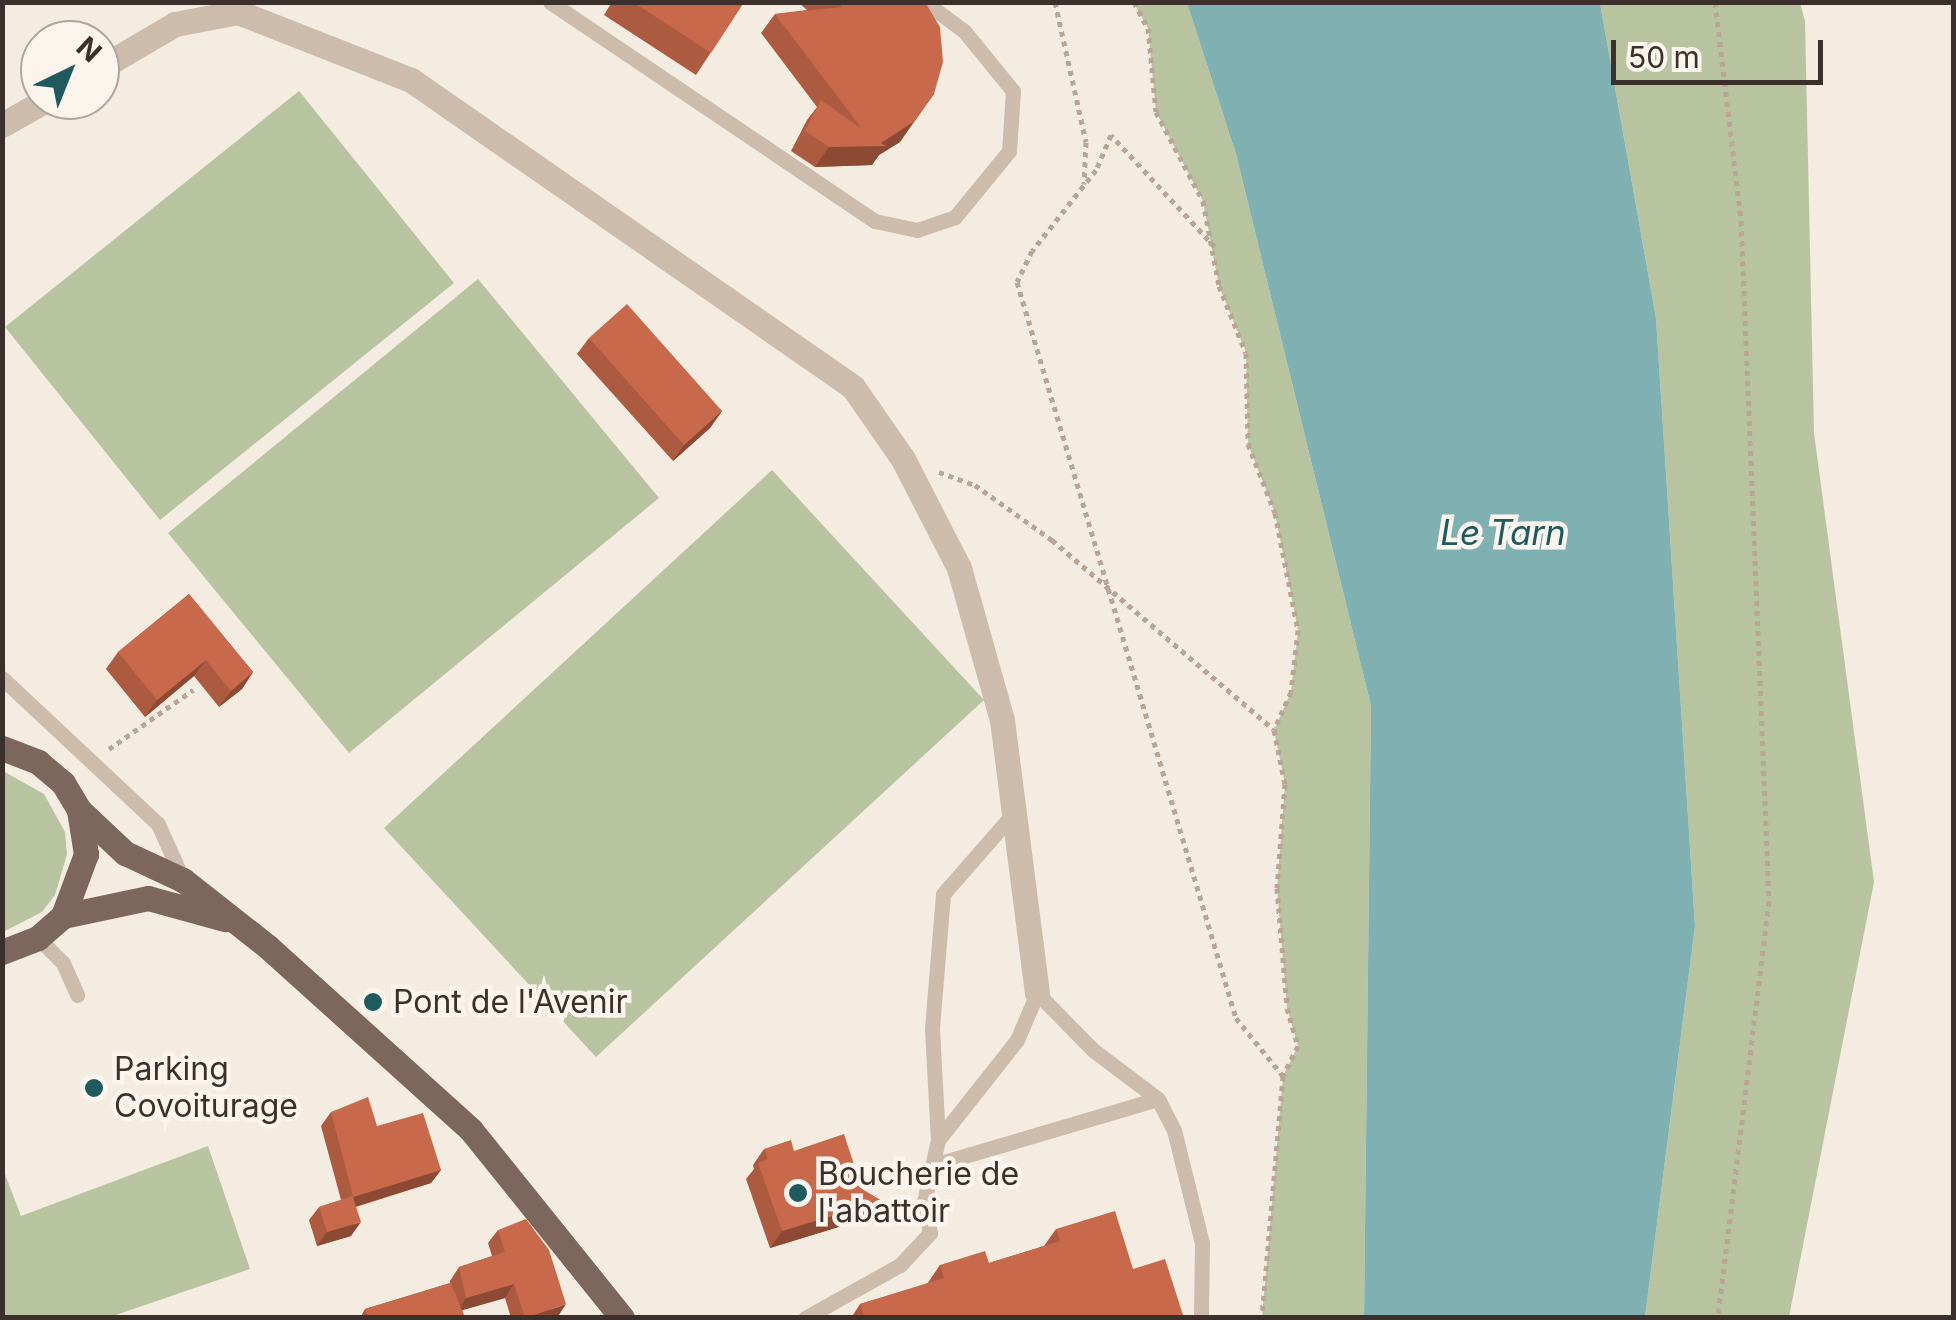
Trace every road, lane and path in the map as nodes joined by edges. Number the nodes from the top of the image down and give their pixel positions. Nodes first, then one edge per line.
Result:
1 (550, 2) edge
2 (925, 2) edge
3 (1054, 2) edge
4 (1134, 2) edge
5 (1715, 2) edge
6 (240, 7) edge
7 (120, 56) edge
8 (1084, 187) junction
9 (1214, 247) junction
10 (903, 458) junction
11 (1108, 585) junction
12 (2, 678) edge
13 (193, 690) edge
14 (1274, 730) junction
15 (2, 748) edge
16 (81, 750) junction
17 (79, 810) junction
18 (1014, 813) junction
19 (183, 880) junction
20 (63, 916) junction
21 (234, 922) junction
22 (38, 938) junction
23 (2, 952) edge
24 (1037, 993) junction
25 (77, 995) dead end
26 (1284, 1076) junction
27 (1158, 1098) junction
28 (938, 1140) junction
29 (937, 1164) junction
30 (622, 1318) edge
31 (805, 1318) edge
32 (1201, 1318) edge
33 (1262, 1318) edge
34 (1718, 1318) edge

1 - 2 lane
3 - 8 path
4 - 9 path
5 - 34 path
6 - 7 street
6 - 10 street
8 - 9 path
8 - 11 path
9 - 14 path
10 - 11 path
10 - 18 street
11 - 14 path
11 - 26 path
12 - 16 lane
13 - 16 path
14 - 26 path
15 - 17 main road
16 - 19 lane
17 - 19 main road
17 - 20 main road
18 - 24 street
18 - 28 lane
19 - 21 main road
20 - 21 main road
20 - 22 main road
21 - 30 main road
22 - 23 main road
22 - 25 lane
24 - 27 lane
24 - 28 lane
26 - 33 path
27 - 29 lane
27 - 32 lane
28 - 29 lane
29 - 31 lane

